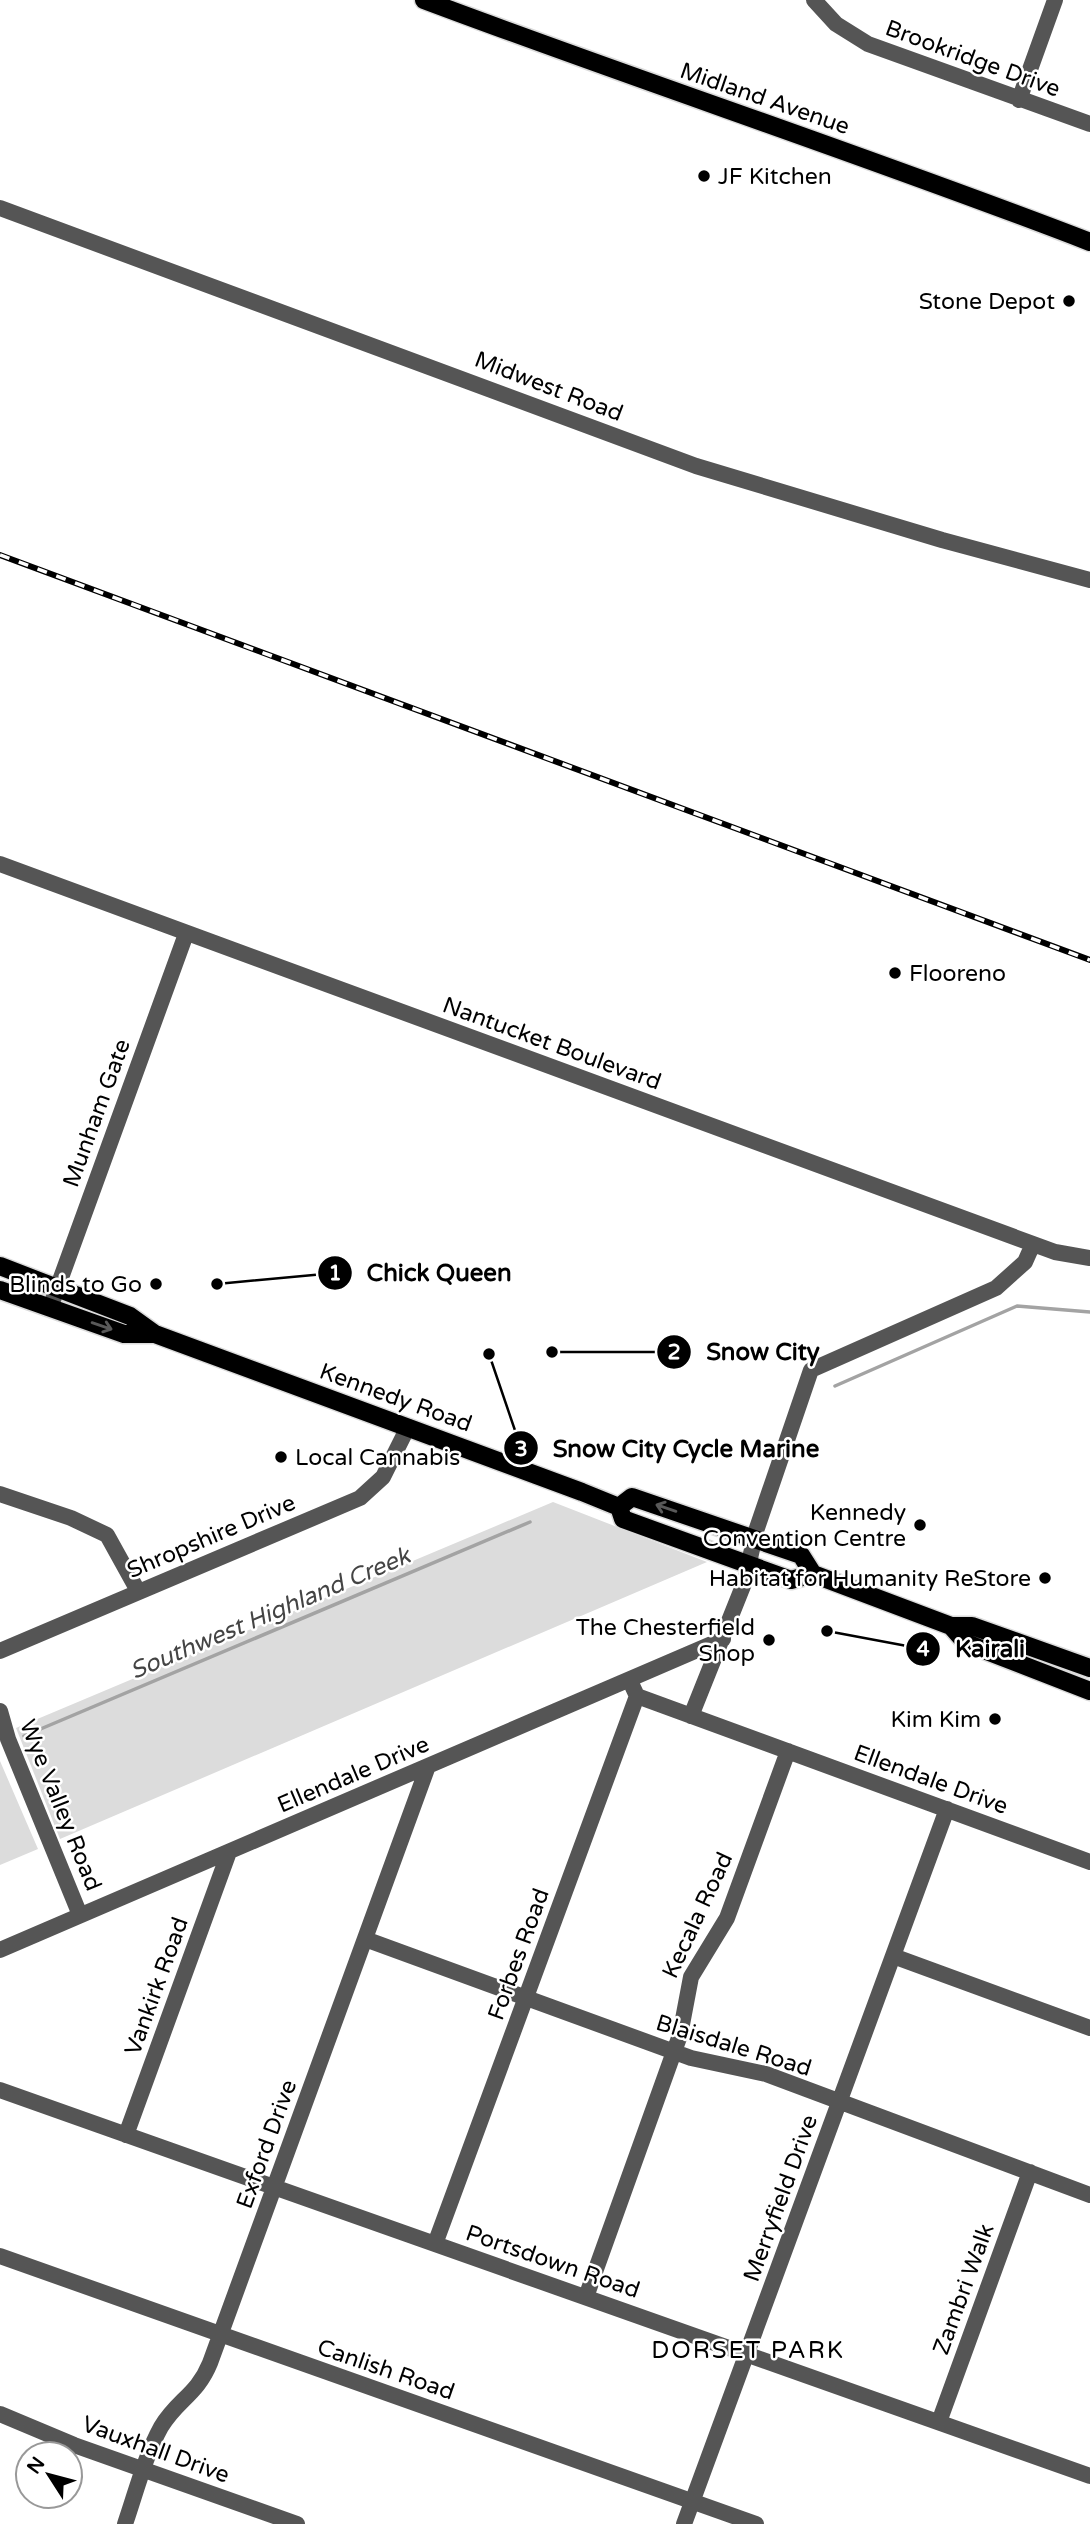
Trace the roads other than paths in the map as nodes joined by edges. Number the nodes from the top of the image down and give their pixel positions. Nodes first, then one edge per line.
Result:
1 (424, 0) edge
2 (814, 0) edge
3 (1055, 0) edge
4 (1019, 100) junction
5 (1090, 124) edge
6 (0, 208) edge
7 (1090, 242) edge
8 (1090, 580) edge
9 (0, 864) edge
10 (186, 934) junction
11 (1033, 1244) junction
12 (1090, 1258) edge
13 (0, 1266) edge
14 (57, 1288) junction
15 (0, 1290) edge
16 (50, 1308) junction
17 (155, 1334) junction
18 (408, 1427) junction
19 (0, 1494) edge
20 (619, 1507) junction
21 (754, 1539) junction
22 (749, 1565) junction
23 (813, 1574) junction
24 (138, 1591) junction
25 (951, 1626) junction
26 (723, 1639) junction
27 (0, 1651) edge
28 (1090, 1668) edge
29 (630, 1681) junction
30 (1090, 1691) edge
31 (637, 1696) junction
32 (0, 1711) edge
33 (691, 1716) junction
34 (788, 1751) junction
35 (428, 1766) junction
36 (947, 1810) junction
37 (229, 1852) junction
38 (1090, 1862) edge
39 (80, 1915) junction
40 (365, 1939) junction
41 (0, 1950) edge
42 (893, 1956) junction
43 (526, 1997) junction
44 (1090, 2028) edge
45 (674, 2052) junction
46 (0, 2090) edge
47 (839, 2103) junction
48 (126, 2135) junction
49 (1030, 2172) junction
50 (274, 2187) junction
51 (1090, 2195) edge
52 (435, 2244) junction
53 (0, 2256) edge
54 (586, 2297) junction
55 (220, 2334) junction
56 (747, 2354) junction
57 (0, 2414) edge
58 (939, 2422) junction
59 (144, 2470) junction
60 (1090, 2476) edge
61 (692, 2501) junction
62 (125, 2524) edge
63 (298, 2524) edge
64 (684, 2524) edge
65 (756, 2524) edge

1 - 7 main road, Midland Avenue
2 - 4 street, Brookridge Drive
3 - 4 street
4 - 5 street, Brookridge Drive
6 - 8 street, Midwest Road
9 - 10 street, Nantucket Boulevard
10 - 11 street, Nantucket Boulevard
10 - 14 street, Munham Gate
11 - 12 street, Nantucket Boulevard
11 - 21 street
13 - 14 main road, Kennedy Road
14 - 16 street, Munham Gate
14 - 17 main road, Kennedy Road
15 - 16 main road, Kennedy Road
16 -> 17 main road, Kennedy Road
17 - 18 main road, Kennedy Road
18 - 20 main road, Kennedy Road
18 - 24 street, Shropshire Drive
19 - 24 street
21 -> 20 main road, Kennedy Road
20 - 22 main road, Kennedy Road
21 - 22 street
21 - 23 main road, Kennedy Road
22 - 23 main road, Kennedy Road
22 - 26 street
23 - 25 main road, Kennedy Road
24 - 27 street, Shropshire Drive
25 - 28 main road, Kennedy Road
25 - 30 main road, Kennedy Road
26 - 29 street, Ellendale Drive
26 - 33 street
29 - 31 street
29 - 35 street, Ellendale Drive
31 - 33 street, Ellendale Drive
31 - 43 street, Forbes Road
32 - 39 street, Wye Valley Road
33 - 34 street, Ellendale Drive
34 - 36 street, Ellendale Drive
34 - 45 street, Kecala Road
35 - 37 street, Ellendale Drive
35 - 40 street, Exford Drive
36 - 38 street, Ellendale Drive
36 - 42 street, Merryfield Drive
37 - 39 street, Ellendale Drive
37 - 48 street, Vankirk Road
39 - 41 street, Ellendale Drive
40 - 43 street, Blaisdale Road
40 - 50 street, Exford Drive
42 - 44 street
42 - 47 street, Merryfield Drive
43 - 45 street, Blaisdale Road
43 - 52 street, Forbes Road
45 - 47 street, Blaisdale Road
45 - 54 street, Kecala Road
46 - 48 street, Portsdown Road
47 - 49 street, Blaisdale Road
47 - 56 street, Merryfield Drive
48 - 50 street, Portsdown Road
49 - 51 street, Blaisdale Road
49 - 58 street, Zambri Walk
50 - 52 street, Portsdown Road
50 - 55 street, Exford Drive
52 - 54 street, Portsdown Road
53 - 55 street, Canlish Road
54 - 56 street, Portsdown Road
55 - 59 street, Exford Drive
55 - 61 street, Canlish Road
56 - 58 street, Portsdown Road
56 - 61 street, Merryfield Drive
57 - 59 street, Vauxhall Drive
58 - 60 street, Portsdown Road
59 - 62 street, Exford Drive
59 - 63 street, Vauxhall Drive
61 - 64 street, Merryfield Drive
61 - 65 street, Canlish Road

